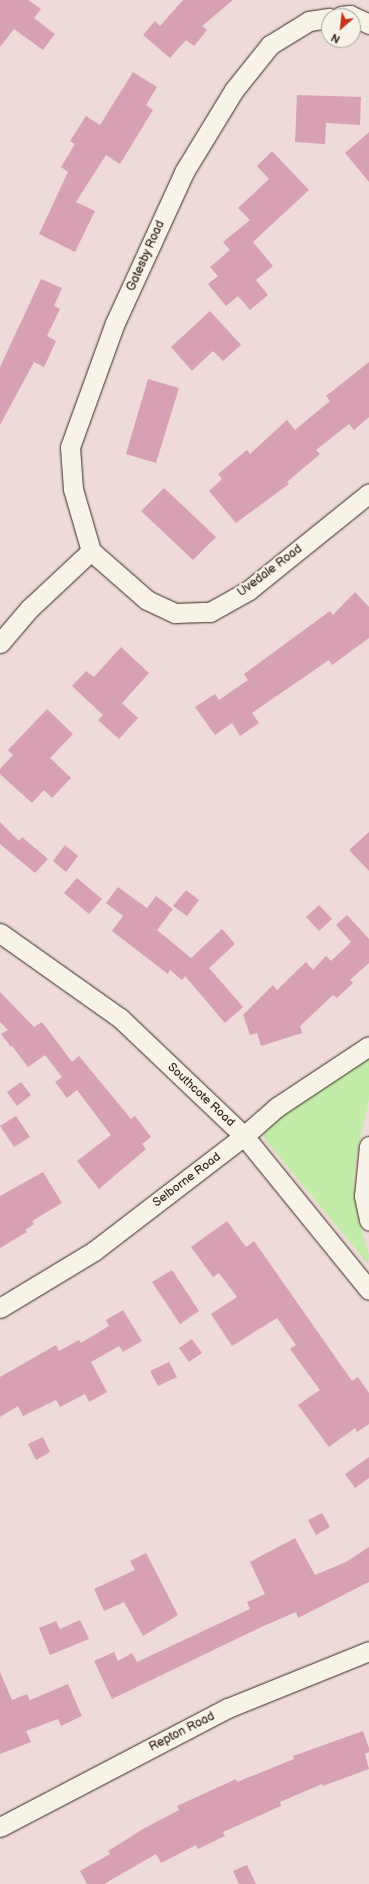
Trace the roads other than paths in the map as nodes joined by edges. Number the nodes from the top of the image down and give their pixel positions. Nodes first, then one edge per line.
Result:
1 (321, 19) edge
2 (369, 493) edge
3 (91, 551) junction
4 (0, 643) edge
5 (0, 932) edge
6 (369, 1046) edge
7 (244, 1136) junction
8 (369, 1146) edge
9 (369, 1220) edge
10 (369, 1290) edge
11 (0, 1308) edge
12 (369, 1651) edge
13 (0, 1827) edge

1 - 3 street, Gatesby Road
2 - 3 street, Uvedale Road
3 - 4 street
5 - 7 street, Southcote Road
6 - 7 street, Selborne Road
7 - 10 street, Southcote Road
7 - 11 street, Selborne Road
8 - 9 street
12 - 13 street, Repton Road

